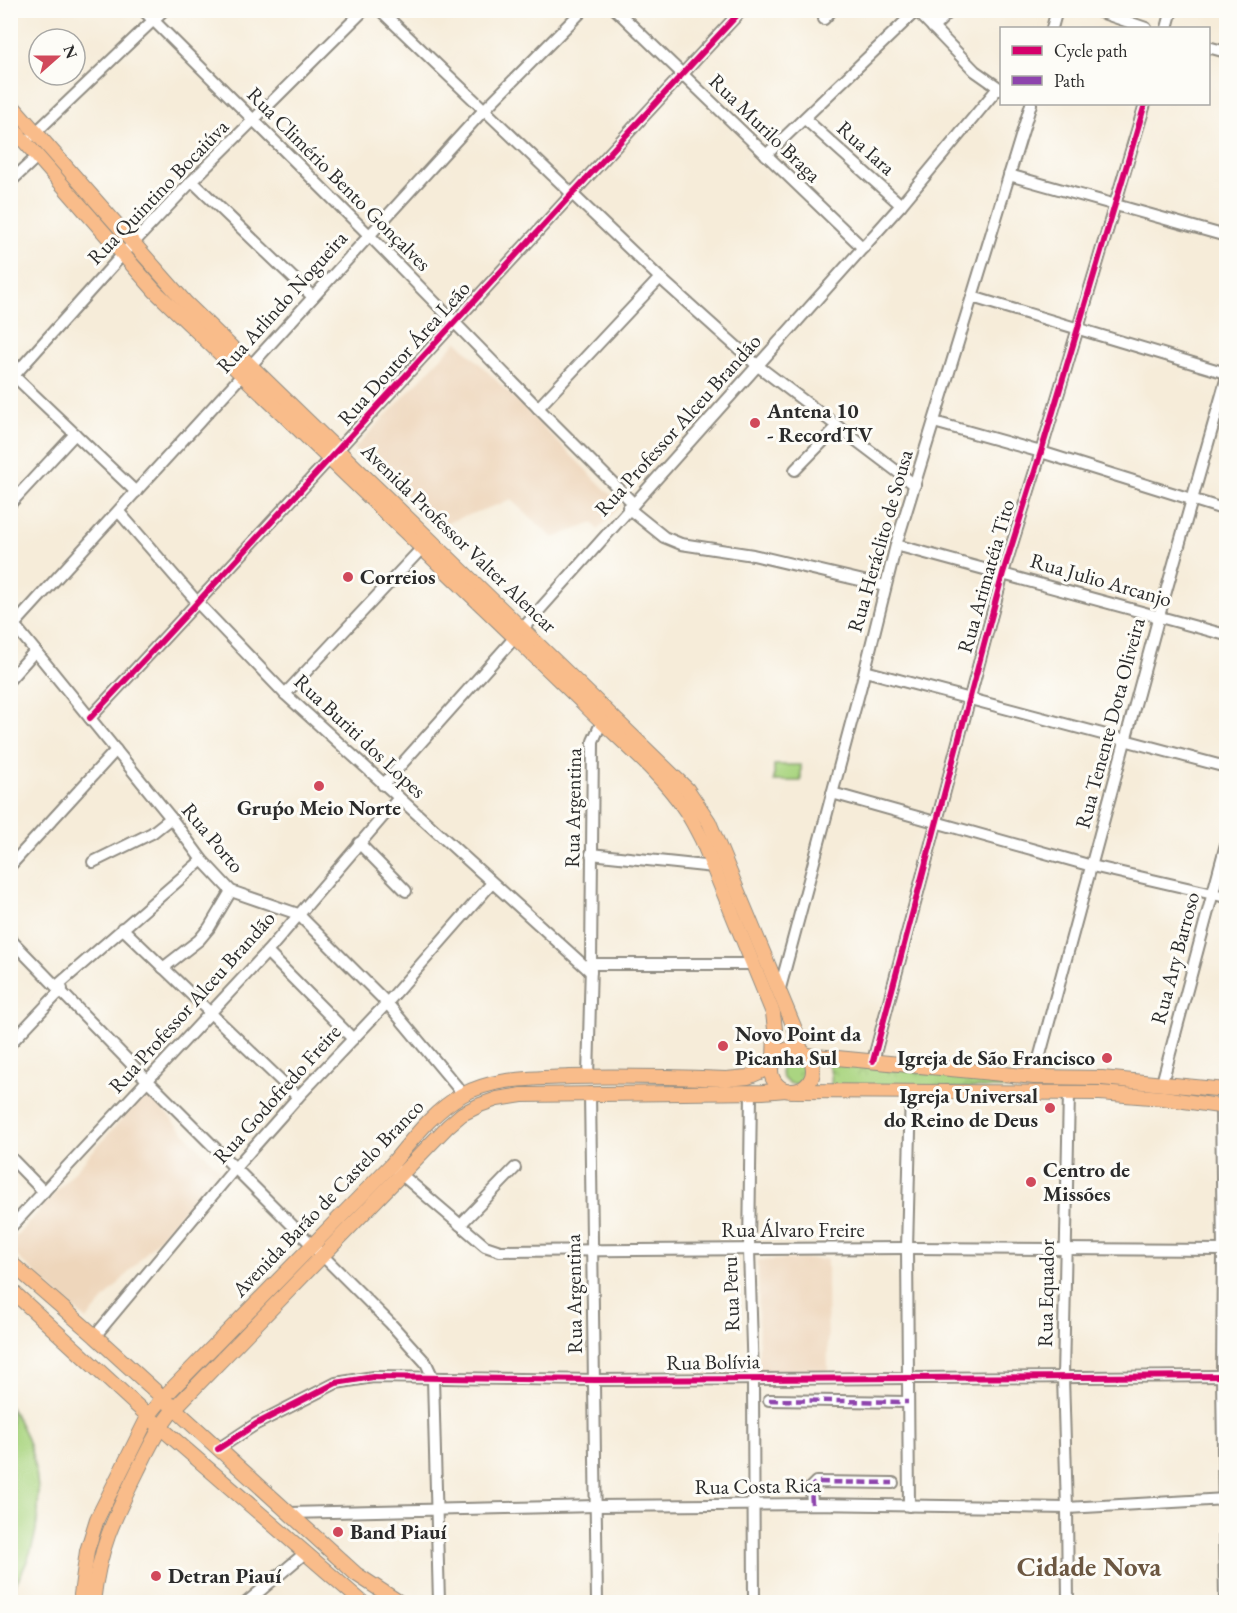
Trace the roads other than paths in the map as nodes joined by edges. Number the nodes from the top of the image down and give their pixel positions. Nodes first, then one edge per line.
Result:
1 (143, 10) edge
2 (164, 10) edge
3 (364, 10) edge
4 (380, 10) edge
5 (583, 10) edge
6 (616, 10) edge
7 (742, 10) edge
8 (832, 10) edge
9 (951, 10) edge
10 (1058, 10) edge
11 (1094, 10) edge
12 (1172, 10) edge
13 (916, 11) edge
14 (824, 20) dead end
15 (153, 21) junction
16 (1052, 27) edge
17 (1143, 27) edge
18 (1167, 27) edge
19 (933, 28) junction
20 (1210, 47) edge
21 (1227, 52) edge
22 (682, 75) junction
23 (1000, 89) edge
24 (10, 103) edge
25 (1029, 105) edge
26 (1145, 105) edge
27 (483, 111) junction
28 (805, 119) junction
29 (254, 122) junction
30 (10, 125) edge
31 (31, 137) junction
32 (766, 155) junction
33 (38, 156) junction
34 (1010, 175) junction
35 (192, 181) junction
36 (10, 182) edge
37 (570, 194) junction
38 (901, 205) junction
39 (1115, 206) junction
40 (369, 235) junction
41 (1227, 236) edge
42 (862, 248) junction
43 (128, 249) junction
44 (660, 278) junction
45 (313, 297) junction
46 (972, 297) junction
47 (454, 321) junction
48 (1077, 330) junction
49 (758, 366) junction
50 (246, 370) junction
51 (1227, 373) edge
52 (12, 376) edge
53 (1227, 380) edge
54 (538, 408) junction
55 (934, 422) junction
56 (837, 427) junction
57 (75, 434) junction
58 (1041, 452) junction
59 (334, 456) junction
60 (795, 470) dead end
61 (915, 485) junction
62 (136, 492) junction
63 (1191, 500) junction
64 (10, 504) edge
65 (631, 505) junction
66 (1227, 510) edge
67 (119, 512) junction
68 (896, 545) junction
69 (422, 548) junction
70 (1003, 573) junction
71 (885, 586) junction
72 (198, 603) junction
73 (1159, 616) junction
74 (12, 623) edge
75 (519, 633) junction
76 (1227, 635) edge
77 (35, 651) junction
78 (865, 671) junction
79 (10, 679) edge
80 (285, 694) junction
81 (968, 699) junction
82 (604, 716) junction
83 (90, 718) junction
84 (1126, 740) junction
85 (116, 750) junction
86 (1227, 767) edge
87 (383, 785) junction
88 (832, 793) junction
89 (398, 799) junction
90 (171, 818) junction
91 (935, 822) junction
92 (359, 843) junction
93 (1227, 844) edge
94 (591, 854) junction
95 (202, 860) junction
96 (93, 862) dead end
97 (10, 866) edge
98 (1092, 866) junction
99 (714, 867) junction
100 (492, 883) junction
101 (231, 891) junction
102 (406, 891) dead end
103 (1212, 893) junction
104 (1227, 897) edge
105 (298, 914) junction
106 (122, 928) junction
107 (10, 939) edge
108 (267, 952) junction
109 (754, 964) junction
110 (163, 968) junction
111 (591, 968) junction
112 (60, 987) junction
113 (778, 992) junction
114 (387, 1003) junction
115 (209, 1012) junction
116 (353, 1040) junction
117 (10, 1044) edge
118 (804, 1053) junction
119 (873, 1061) junction
120 (773, 1063) junction
121 (588, 1077) junction
122 (1034, 1077) junction
123 (147, 1080) junction
124 (1162, 1083) junction
125 (791, 1090) junction
126 (1227, 1090) edge
127 (751, 1092) junction
128 (910, 1092) junction
129 (590, 1093) junction
130 (1070, 1093) junction
131 (463, 1094) junction
132 (298, 1097) junction
133 (1224, 1107) edge
134 (10, 1157) edge
135 (236, 1167) junction
136 (515, 1168) dead end
137 (396, 1170) junction
138 (45, 1192) junction
139 (460, 1225) junction
140 (10, 1228) edge
141 (906, 1248) junction
142 (1066, 1248) junction
143 (593, 1250) junction
144 (749, 1250) junction
145 (1225, 1250) edge
146 (318, 1251) junction
147 (10, 1262) edge
148 (10, 1289) edge
149 (95, 1336) junction
150 (1224, 1376) edge
151 (1063, 1377) junction
152 (433, 1378) junction
153 (753, 1378) junction
154 (908, 1378) junction
155 (595, 1380) junction
156 (163, 1398) junction
157 (769, 1400) dead end
158 (908, 1402) junction
159 (174, 1409) junction
160 (149, 1415) junction
161 (159, 1426) junction
162 (218, 1449) junction
163 (893, 1483) dead end
164 (1225, 1500) edge
165 (812, 1504) junction
166 (597, 1506) junction
167 (753, 1506) junction
168 (909, 1506) junction
169 (1067, 1508) junction
170 (438, 1510) junction
171 (290, 1512) junction
172 (305, 1553) junction
173 (80, 1602) edge
174 (93, 1602) edge
175 (247, 1602) edge
176 (362, 1602) edge
177 (399, 1602) edge
178 (439, 1602) edge
179 (597, 1602) edge
180 (754, 1602) edge
181 (1068, 1602) edge
182 (1225, 1602) edge

1 - 15 street, Rua Climério Bento Gonçalves
2 - 15 street
3 - 29 street, Rua Quintino Bocaiúva
4 - 27 street
5 - 27 street, Rua Arlindo Nogueira
6 - 22 street, Rua Murilo Braga
7 - 22 street, Rua Doutor Área Leão
8 - 14 street
9 - 19 street
10 - 16 street
11 - 17 street
12 - 18 street
13 - 19 street
13 - 28 street
15 - 29 street, Rua Climério Bento Gonçalves
15 - 31 street
19 - 23 street
20 - 21 street
22 - 32 street, Rua Murilo Braga
22 - 37 street, Rua Doutor Área Leão
23 - 38 street, Rua Professor Alceu Brandão
24 - 31 main road, Avenida Professor Valter Alencar
25 - 34 street, Rua Heráclito de Sousa
26 - 39 street, Rua Arimatéia Tito
27 - 37 street
27 - 40 street, Rua Arlindo Nogueira
28 - 32 street
28 - 38 street, Rua Iara
29 - 35 street, Rua Quintino Bocaiúva
29 - 40 street, Rua Climério Bento Gonçalves
30 - 31 main road, Avenida Professor Valter Alencar
31 - 33 main road, Avenida Professor Valter Alencar
31 - 43 main road, Avenida Professor Valter Alencar
32 - 42 street, Rua Murilo Braga
33 - 36 street
33 - 43 main road, Avenida Professor Valter Alencar
34 - 39 street
34 - 46 street, Rua Heráclito de Sousa
35 - 43 street, Rua Quintino Bocaiúva
35 - 45 street
37 - 44 street
37 - 47 street, Rua Doutor Área Leão
38 - 42 street, Rua Professor Alceu Brandão
39 - 41 street
39 - 48 street, Rua Arimatéia Tito
40 - 45 street, Rua Arlindo Nogueira
40 - 47 street, Rua Climério Bento Gonçalves
42 - 49 street, Rua Professor Alceu Brandão
43 - 50 main road, Avenida Professor Valter Alencar
43 - 52 street, Rua Quintino Bocaiúva
44 - 49 street
44 - 54 street
45 - 50 street, Rua Arlindo Nogueira
46 - 48 street
46 - 55 street, Rua Heráclito de Sousa
47 - 54 street, Rua Climério Bento Gonçalves
47 - 59 street, Rua Doutor Área Leão
48 - 51 street
48 - 58 street, Rua Arimatéia Tito
49 - 56 street
49 - 65 street, Rua Professor Alceu Brandão
50 - 59 main road, Avenida Professor Valter Alencar
50 - 62 street, Rua Arlindo Nogueira
52 - 57 street
53 - 63 street, Rua Tenente Dota Oliveira
54 - 65 street, Rua Climério Bento Gonçalves
55 - 58 street
55 - 61 street, Rua Heráclito de Sousa
56 - 60 street
56 - 61 street
57 - 62 street
57 - 64 street
58 - 63 street
58 - 70 street, Rua Arimatéia Tito
59 - 69 main road, Avenida Professor Valter Alencar
59 - 72 street, Rua Doutor Área Leão
59 - 75 main road, Avenida Professor Valter Alencar
61 - 68 street, Rua Heráclito de Sousa
62 - 67 street, Rua Arlindo Nogueira
63 - 66 street
63 - 73 street, Rua Tenente Dota Oliveira
65 - 71 street, Rua Climério Bento Gonçalves
65 - 75 street, Rua Professor Alceu Brandão
67 - 72 street, Rua Buriti dos Lopes
67 - 74 street, Rua Arlindo Nogueira
68 - 70 street, Rua Julio Arcanjo
68 - 71 street, Rua Heráclito de Sousa
69 - 75 main road, Avenida Professor Valter Alencar
69 - 80 street
70 - 73 street, Rua Julio Arcanjo
70 - 81 street, Rua Arimatéia Tito
71 - 78 street, Rua Heráclito de Sousa
72 - 80 street, Rua Buriti dos Lopes
72 - 83 street, Rua Doutor Área Leão
73 - 76 street, Rua Julio Arcanjo
73 - 84 street, Rua Tenente Dota Oliveira
74 - 77 street, Rua Porto
75 - 82 main road, Avenida Professor Valter Alencar
75 - 87 street, Rua Professor Alceu Brandão
77 - 79 street
77 - 83 street, Rua Porto
78 - 81 street
78 - 88 street, Rua Heráclito de Sousa
80 - 87 street, Rua Buriti dos Lopes
81 - 84 street
81 - 91 street, Rua Arimatéia Tito
82 - 94 street, Rua Argentina
82 - 99 main road, Avenida Professor Valter Alencar
82 - 113 main road, Avenida Professor Valter Alencar
83 - 85 street, Rua Porto
84 - 86 street
84 - 98 street, Rua Tenente Dota Oliveira
85 - 90 street, Rua Porto
85 - 97 street
87 - 89 street, Rua Buriti dos Lopes
88 - 91 street
88 - 113 street, Rua Heráclito de Sousa
89 - 92 street, Rua Professor Alceu Brandão
89 - 100 street, Rua Buriti dos Lopes
90 - 95 street, Rua Porto
90 - 96 street
91 - 98 street
91 - 119 street, Rua Arimatéia Tito
92 - 102 street
92 - 105 street, Rua Professor Alceu Brandão
93 - 103 street, Rua Ary Barroso
94 - 99 street
94 - 111 street, Rua Argentina
95 - 101 street, Rua Porto
95 - 106 street
98 - 103 street
98 - 122 street, Rua Tenente Dota Oliveira
99 - 109 main road, Avenida Professor Valter Alencar
100 - 111 street, Rua Buriti dos Lopes
100 - 114 street, Rua Godofredo Freire
101 - 105 street, Rua Porto
101 - 110 street
103 - 104 street
103 - 124 street, Rua Ary Barroso
105 - 108 street, Rua Professor Alceu Brandão
105 - 114 street, Rua Porto
106 - 110 street
106 - 112 street
107 - 112 street
108 - 115 street, Rua Professor Alceu Brandão
108 - 116 street
109 - 111 street
109 - 120 main road, Avenida Professor Valter Alencar
110 - 115 street
111 - 121 street, Rua Argentina
112 - 117 street
112 - 123 street
113 - 118 main road, Avenida Professor Valter Alencar
114 - 116 street, Rua Godofredo Freire
114 - 131 street, Rua Porto
115 - 123 street, Rua Professor Alceu Brandão
115 - 132 street
116 - 132 street, Rua Godofredo Freire
118 - 119 main road
118 - 120 main road
118 - 125 main road
119 - 122 main road
120 - 121 main road, Avenida Barão de Castelo Branco
120 - 125 main road
121 - 131 main road, Avenida Barão de Castelo Branco
122 - 124 main road
123 - 135 street
123 - 138 street, Rua Professor Alceu Brandão
124 - 126 main road
125 - 127 main road, Avenida Barão de Castelo Branco
125 - 128 main road, Avenida Barão de Castelo Branco
127 - 129 main road, Avenida Barão de Castelo Branco
127 - 144 street, Rua Peru
128 - 130 main road, Avenida Barão de Castelo Branco
128 - 141 street
129 - 137 main road, Avenida Barão de Castelo Branco
129 - 143 street, Rua Argentina
130 - 133 main road, Avenida Barão de Castelo Branco
130 - 142 street, Rua Equador
131 - 137 main road, Avenida Barão de Castelo Branco
132 - 135 street, Rua Godofredo Freire
133 - 145 street
134 - 138 street
135 - 146 street
135 - 149 street, Rua Godofredo Freire
136 - 139 street
137 - 139 street, Rua Álvaro Freire
137 - 146 main road, Avenida Barão de Castelo Branco
138 - 140 street, Rua Professor Alceu Brandão
139 - 143 street, Rua Álvaro Freire
141 - 142 street, Rua Álvaro Freire
141 - 144 street, Rua Álvaro Freire
141 - 154 street
142 - 145 street, Rua Álvaro Freire
142 - 151 street, Rua Equador
143 - 144 street, Rua Álvaro Freire
143 - 155 street, Rua Argentina
144 - 153 street, Rua Peru
145 - 150 street
146 - 152 street
146 - 156 main road, Avenida Barão de Castelo Branco
146 - 159 main road, Avenida Barão de Castelo Branco
147 - 149 main road
148 - 160 main road
149 - 156 main road
150 - 151 street, Rua Bolívia
150 - 164 street
151 - 154 street, Rua Bolívia
151 - 169 street, Rua Equador
152 - 155 street, Rua Bolívia
152 - 162 street, Rua Bolívia
152 - 170 street
153 - 154 street, Rua Bolívia
153 - 155 street, Rua Bolívia
153 - 167 street, Rua Peru
154 - 158 street
155 - 166 street, Rua Argentina
156 - 159 main road
156 - 160 main road, Avenida Barão de Castelo Branco
157 - 158 street
158 - 168 street
159 - 161 main road, Avenida Barão de Castelo Branco
159 - 162 main road
160 - 161 main road
160 - 173 main road, Avenida Barão de Castelo Branco
161 - 172 main road
161 - 174 main road, Avenida Barão de Castelo Branco
162 - 171 main road
163 - 165 street
164 - 169 street, Rua Costa Rica
164 - 182 street
165 - 167 street, Rua Costa Rica
165 - 168 street, Rua Costa Rica
166 - 167 street, Rua Costa Rica
166 - 170 street, Rua Costa Rica
166 - 179 street, Rua Argentina
167 - 180 street, Rua Peru
168 - 169 street, Rua Costa Rica
169 - 181 street, Rua Equador
170 - 171 street, Rua Costa Rica
170 - 178 street
171 - 177 main road
172 - 175 street
172 - 176 main road

